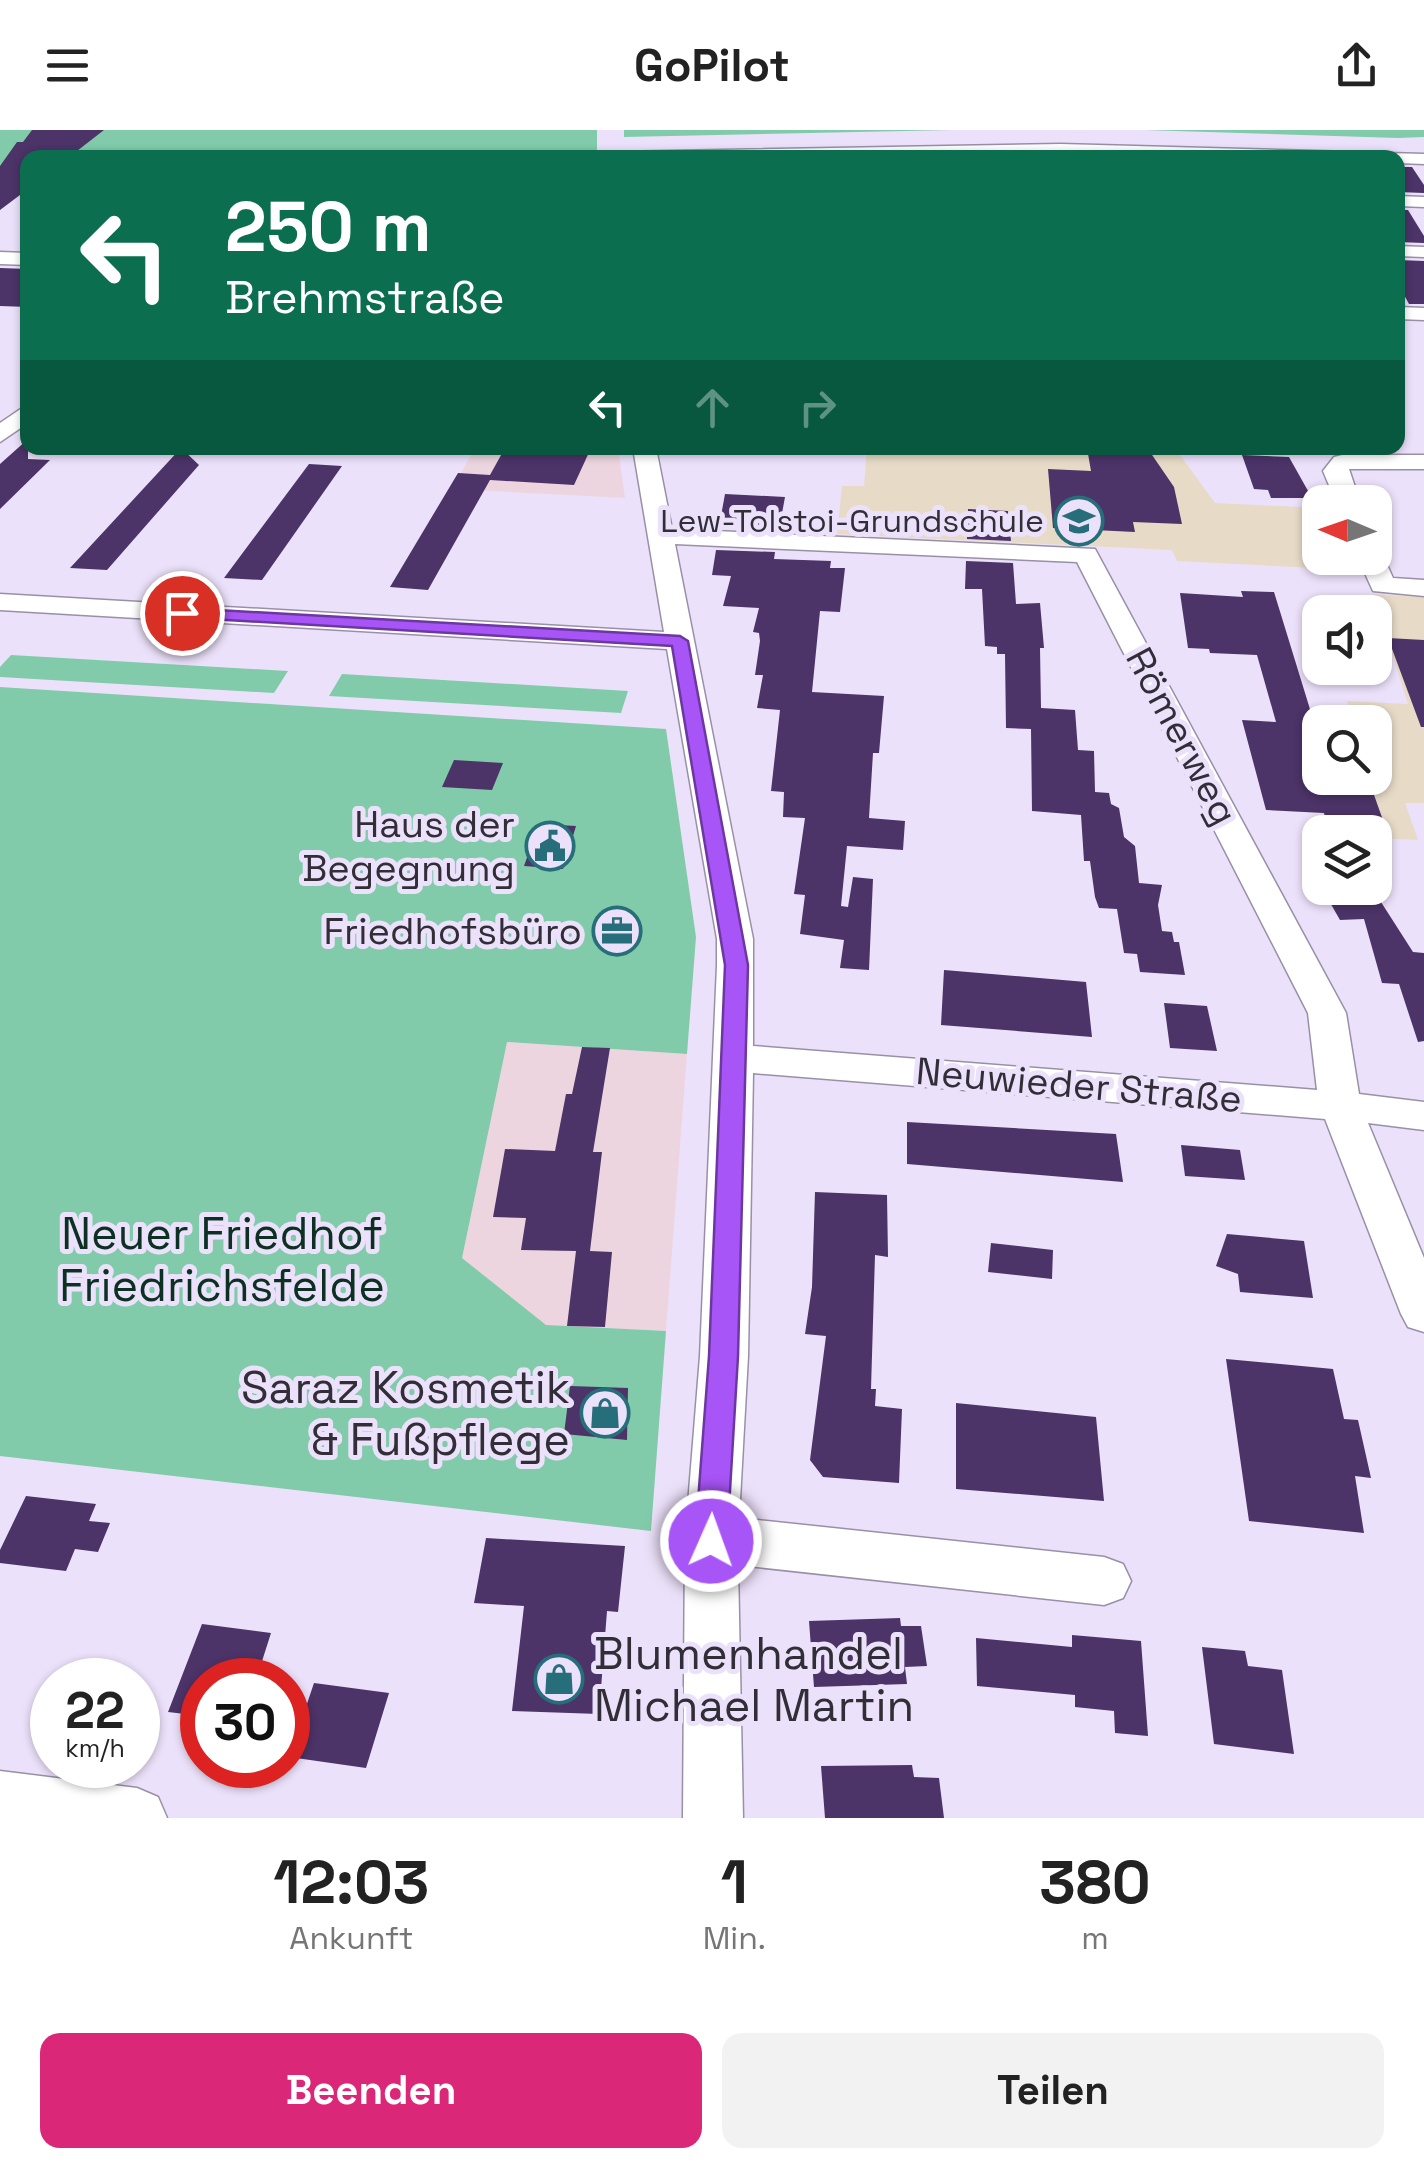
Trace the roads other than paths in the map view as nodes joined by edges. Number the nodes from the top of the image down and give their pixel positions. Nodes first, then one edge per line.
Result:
1 (612, 138) dead end
2 (612, 150) edge
3 (20, 404) edge
4 (0, 435) edge
5 (645, 455) edge
6 (1424, 462) edge
7 (1341, 485) edge
8 (660, 536) junction
9 (1378, 575) edge
10 (1424, 588) edge
11 (0, 602) edge
12 (680, 641) junction
13 (734, 1058) junction
14 (1340, 1106) junction
15 (1424, 1116) edge
16 (1424, 1314) edge
17 (711, 1541) junction
18 (1104, 1581) dead end
19 (0, 1801) edge
20 (137, 1818) edge
21 (713, 1818) edge

1 - 2 street
3 - 4 street
5 - 8 street
6 - 7 street
8 - 12 street
8 - 14 street, Römerweg
9 - 10 street
11 - 12 street
12 - 13 street
13 - 14 street, Neuwieder Straße
13 - 17 street
14 - 15 street, Neuwieder Straße
14 - 16 street, Römerweg
17 - 18 street
17 - 21 street
19 - 20 street

